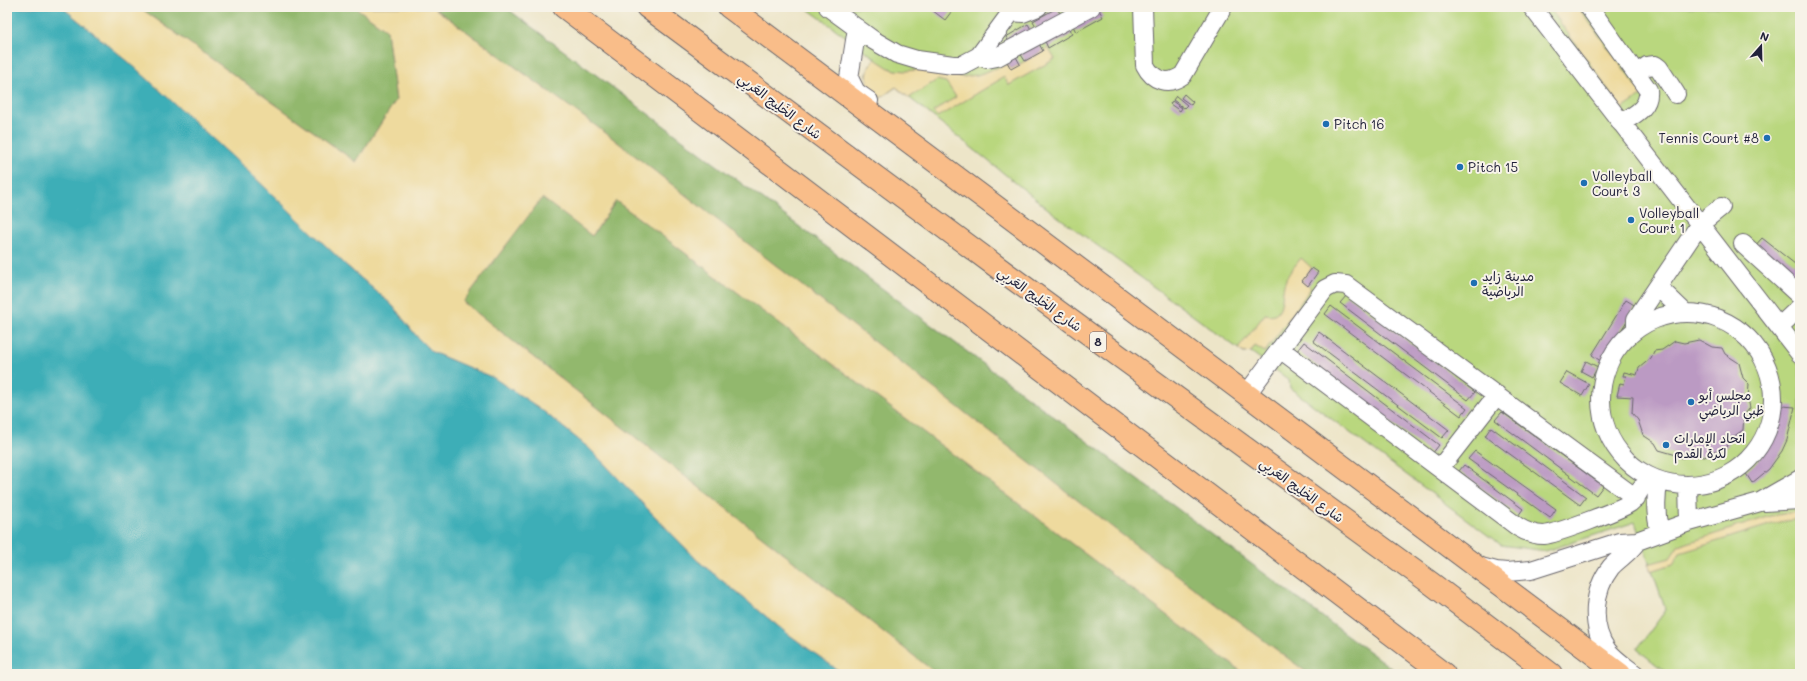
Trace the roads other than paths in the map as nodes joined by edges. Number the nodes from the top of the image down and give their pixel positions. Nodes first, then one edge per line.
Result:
1 (564, 7) edge
2 (648, 7) edge
3 (729, 7) edge
4 (828, 7) edge
5 (1038, 7) edge
6 (1091, 7) edge
7 (1143, 7) edge
8 (1223, 7) edge
9 (1532, 7) edge
10 (1589, 7) edge
11 (1013, 10) edge
12 (857, 28) junction
13 (978, 56) junction
14 (1637, 73) junction
15 (1676, 94) dead end
16 (1621, 123) junction
17 (905, 140) junction
18 (1721, 207) dead end
19 (1700, 224) junction
20 (1743, 244) dead end
21 (1658, 287) junction
22 (1800, 296) edge
23 (1800, 307) edge
24 (1685, 313) junction
25 (1780, 326) junction
26 (1636, 329) junction
27 (1280, 349) junction
28 (1800, 354) edge
29 (1246, 395) junction
30 (1497, 395) junction
31 (1440, 468) junction
32 (1654, 478) junction
33 (1800, 480) edge
34 (1688, 485) junction
35 (1636, 498) junction
36 (1800, 500) edge
37 (1760, 502) junction
38 (1689, 522) junction
39 (1660, 532) junction
40 (1637, 541) junction
41 (1473, 564) junction
42 (1444, 674) edge
43 (1551, 674) edge
44 (1620, 674) edge
45 (1635, 674) edge

1 - 42 main road
2 - 43 main road, شارع الخَلِيج العَربِي / 8
3 - 17 main road
4 - 12 street
5 - 11 street
6 - 13 street
7 - 8 street
9 - 16 street
10 - 14 street
11 - 13 street
12 - 13 street
12 - 17 street
14 - 15 street
14 - 16 street
16 - 19 street
17 - 29 main road
18 - 19 street
19 - 21 street
19 - 25 street
20 - 22 street
21 - 24 street
21 - 26 street
23 - 25 street
24 - 26 street
24 - 34 street
25 - 28 street
26 - 32 street
27 - 29 street
27 - 30 street
27 - 31 street
29 - 41 main road
30 - 31 street
30 - 35 street
31 - 35 street
32 - 34 street
32 - 35 street
32 - 39 street
33 - 37 street
34 - 38 street
36 - 37 street
37 - 38 street
38 - 39 street
39 - 40 street
40 - 41 street
40 - 45 street
41 - 44 main road

